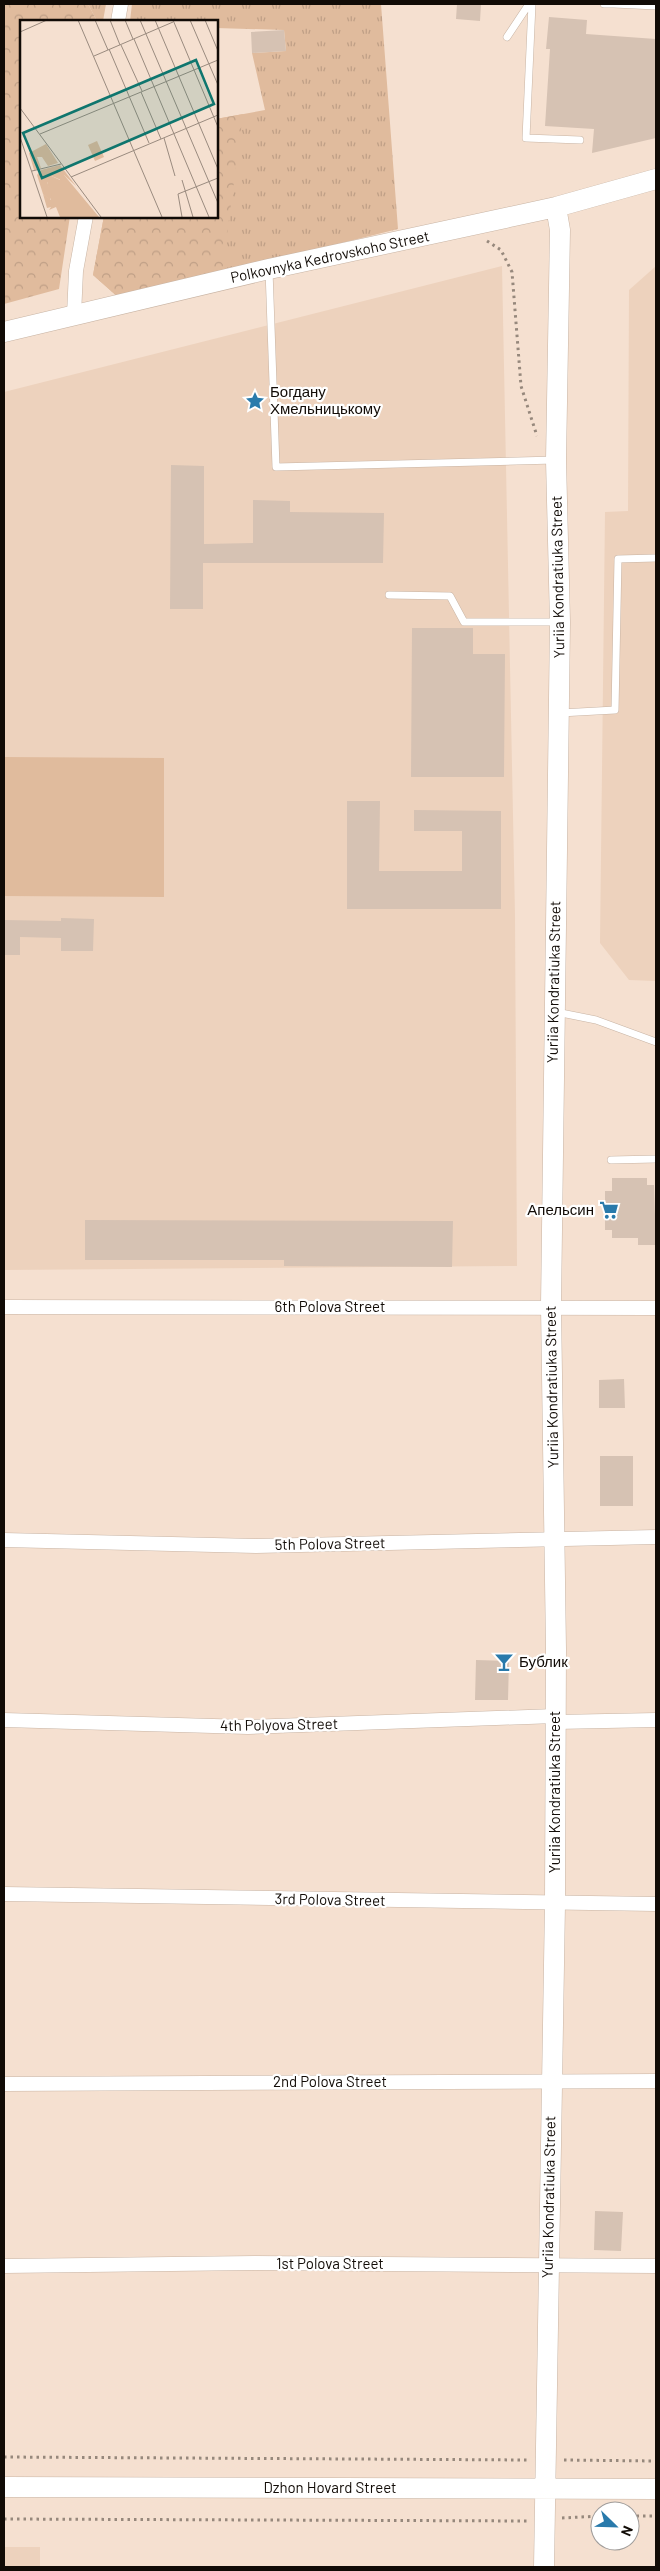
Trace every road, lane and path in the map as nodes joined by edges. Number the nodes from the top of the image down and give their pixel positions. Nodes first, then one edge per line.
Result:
1 (121, 4) edge
2 (530, 4) edge
3 (604, 4) edge
4 (614, 4) edge
5 (656, 6) edge
6 (118, 20) edge
7 (507, 36) dead end
8 (580, 140) dead end
9 (656, 179) edge
10 (556, 207) junction
11 (86, 218) edge
12 (465, 227) junction
13 (269, 270) junction
14 (74, 315) junction
15 (4, 332) edge
16 (556, 460) junction
17 (656, 558) edge
18 (389, 595) dead end
19 (560, 622) junction
20 (558, 713) junction
21 (553, 1012) junction
22 (656, 1042) edge
23 (656, 1159) edge
24 (611, 1160) dead end
25 (551, 1306) junction
26 (4, 1307) edge
27 (656, 1308) edge
28 (656, 1537) edge
29 (555, 1538) junction
30 (4, 1540) edge
31 (555, 1719) junction
32 (4, 1720) edge
33 (656, 1720) edge
34 (4, 1894) edge
35 (555, 1904) junction
36 (656, 1904) edge
37 (550, 2080) junction
38 (656, 2081) edge
39 (4, 2084) edge
40 (549, 2265) junction
41 (4, 2266) edge
42 (656, 2266) edge
43 (4, 2457) edge
44 (546, 2460) junction
45 (656, 2461) edge
46 (4, 2487) edge
47 (545, 2488) junction
48 (656, 2489) edge
49 (640, 2516) edge
50 (656, 2516) edge
51 (590, 2517) edge
52 (4, 2519) edge
53 (545, 2521) junction
54 (544, 2567) edge

1 - 6 street
2 - 7 lane
2 - 8 lane
3 - 4 lane
4 - 5 lane
9 - 10 street, Polkovnyka Kedrovskoho Street
10 - 12 street, Polkovnyka Kedrovskoho Street
10 - 16 street, Yuriia Kondratiuka Street
11 - 14 street
12 - 13 street, Polkovnyka Kedrovskoho Street
12 - 16 path
13 - 14 street, Polkovnyka Kedrovskoho Street
13 - 16 lane
14 - 15 street, Polkovnyka Kedrovskoho Street
16 - 19 street, Yuriia Kondratiuka Street
17 - 20 lane
18 - 19 lane
19 - 20 street, Yuriia Kondratiuka Street
20 - 21 street, Yuriia Kondratiuka Street
21 - 22 lane
21 - 25 street, Yuriia Kondratiuka Street
23 - 24 lane
25 - 26 street, 6th Polova Street
25 - 27 street, 6th Polova Street
25 - 29 street, Yuriia Kondratiuka Street
28 - 29 street, 5th Polova Street
29 - 30 street, 5th Polova Street
29 - 31 street, Yuriia Kondratiuka Street
31 - 32 street, 4th Polyova Street
31 - 33 street, 4th Polyova Street
31 - 35 street, Yuriia Kondratiuka Street
34 - 35 street, 3rd Polova Street
35 - 36 street, 3rd Polova Street
35 - 37 street, Yuriia Kondratiuka Street
37 - 38 street, 2nd Polova Street
37 - 39 street, 2nd Polova Street
37 - 40 street, Yuriia Kondratiuka Street
40 - 41 street, 1st Polova Street
40 - 42 street, 1st Polova Street
40 - 44 street, Yuriia Kondratiuka Street
43 - 44 path
44 - 45 path
44 - 47 street, Yuriia Kondratiuka Street
46 - 47 street, Dzhon Hovard Street
47 - 48 street, Dzhon Hovard Street
47 - 53 street, Yuriia Kondratiuka Street
49 - 50 path
51 - 53 path
52 - 53 path
53 - 54 street, Yuriia Kondratiuka Street

